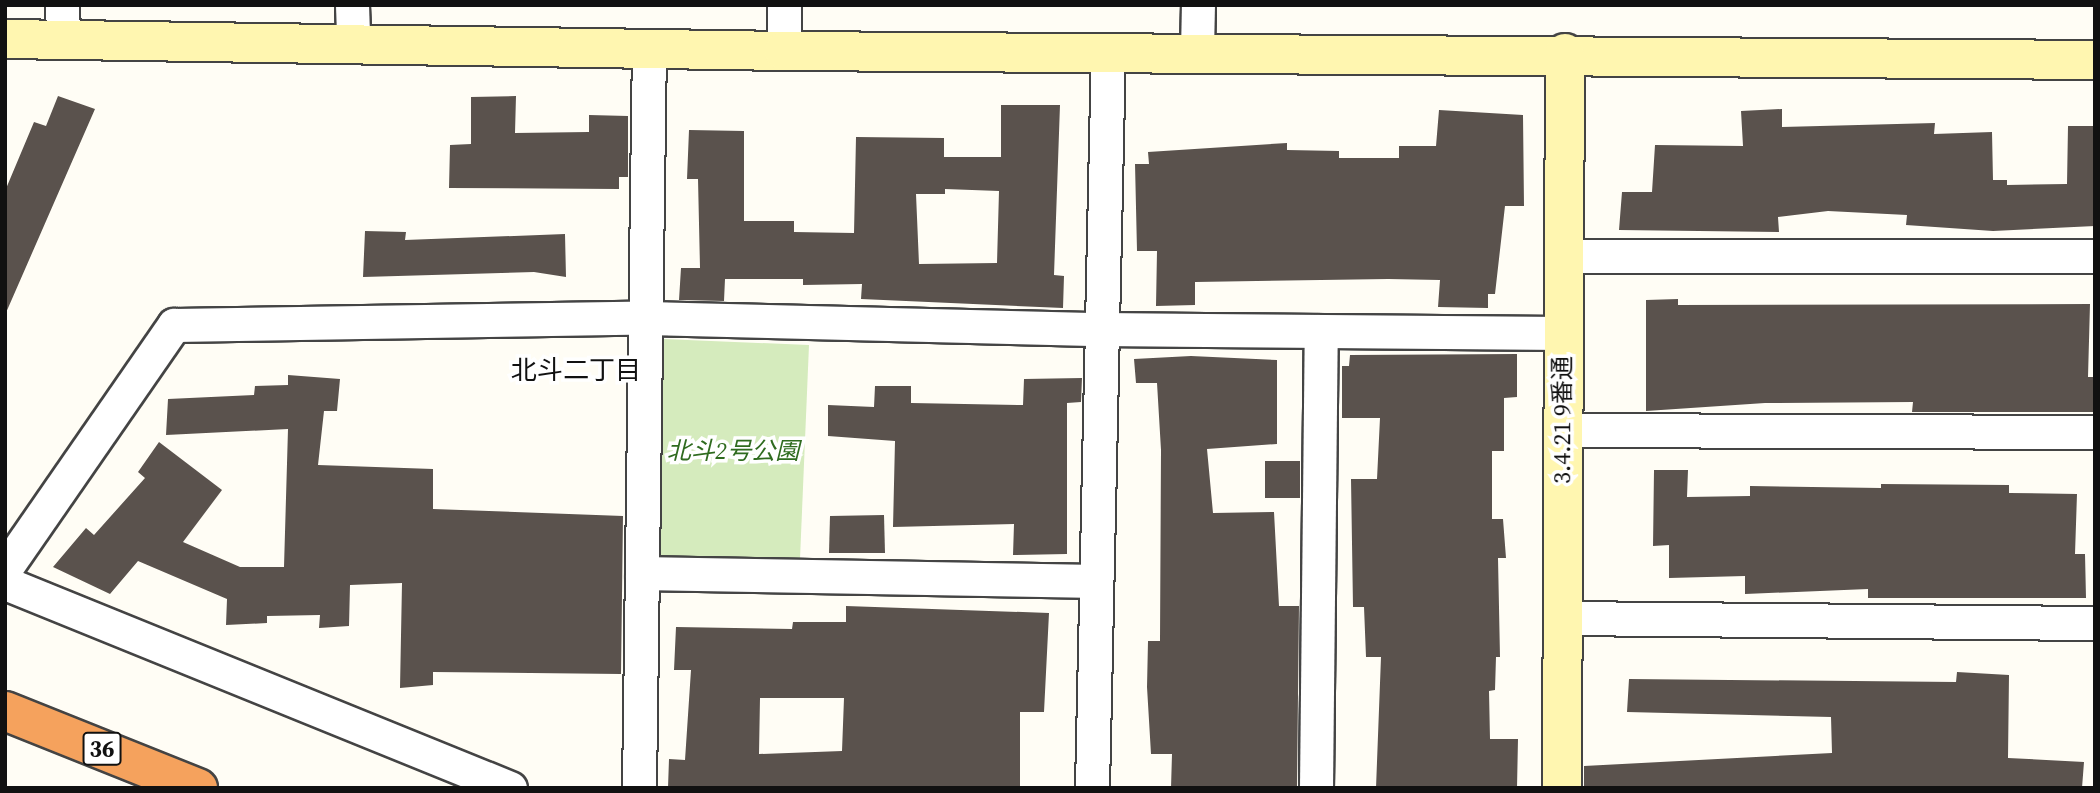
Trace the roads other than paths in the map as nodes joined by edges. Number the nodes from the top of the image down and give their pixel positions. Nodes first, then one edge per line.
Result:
1 (784, 5) edge
2 (1198, 5) edge
3 (62, 22) edge
4 (352, 24) edge
5 (5, 38) edge
6 (649, 46) junction
7 (1108, 50) junction
8 (784, 51) junction
9 (1197, 51) junction
10 (1565, 53) junction
11 (2095, 60) edge
12 (1563, 256) junction
13 (2095, 256) edge
14 (645, 317) junction
15 (1101, 329) junction
16 (1321, 331) junction
17 (1562, 332) junction
18 (1562, 430) junction
19 (2095, 432) edge
20 (5, 569) edge
21 (642, 573) junction
22 (1096, 582) junction
23 (5, 583) edge
24 (1562, 618) junction
25 (2095, 623) edge
26 (5, 710) edge
27 (184, 785) edge
28 (510, 788) edge
29 (639, 788) edge
30 (1092, 788) edge
31 (1316, 788) edge
32 (1562, 788) edge

1 - 8 street
2 - 9 street
3 - 4 street
3 - 5 street
4 - 6 street
6 - 8 street
6 - 14 street
7 - 8 street
7 - 9 street
7 - 15 street
9 - 10 street
10 - 11 street
10 - 12 street, 3.4.21 9番通
12 - 13 street
12 - 17 street, 3.4.21 9番通
14 - 15 street
14 - 20 street
14 - 21 street
15 - 16 street
15 - 22 street
16 - 17 street
16 - 31 street
17 - 18 street, 3.4.21 9番通
18 - 19 street
18 - 24 street, 3.4.21 9番通
21 - 22 street
21 - 29 street
22 - 30 street
23 - 28 street
24 - 25 street
24 - 32 street, 3.4.21 9番通
26 - 27 highway, 36

